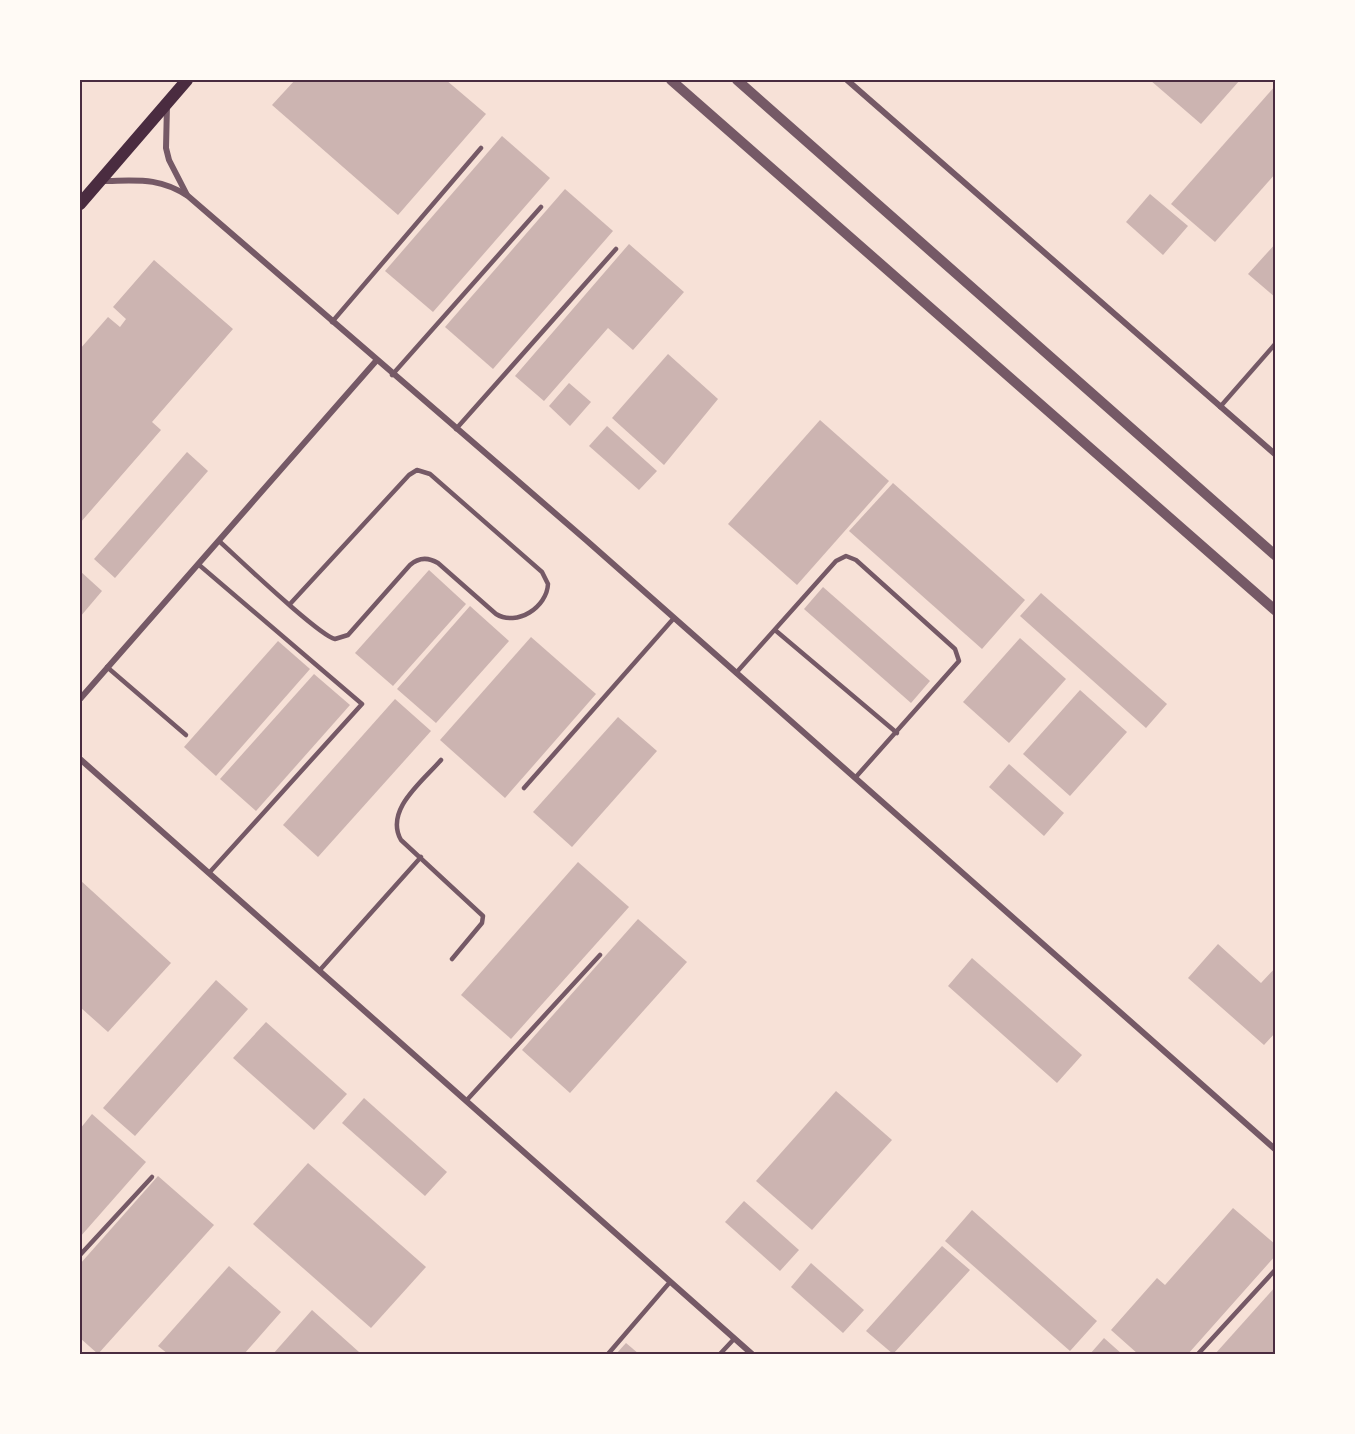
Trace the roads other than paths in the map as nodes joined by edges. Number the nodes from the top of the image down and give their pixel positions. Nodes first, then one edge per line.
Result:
1 (187, 80) edge
2 (671, 80) edge
3 (737, 80) edge
4 (847, 80) edge
5 (168, 102) junction
6 (481, 148) dead end
7 (100, 181) junction
8 (188, 196) junction
9 (80, 204) edge
10 (541, 207) dead end
11 (616, 249) dead end
12 (332, 322) junction
13 (1275, 343) edge
14 (376, 361) junction
15 (392, 375) junction
16 (1220, 406) junction
17 (456, 429) junction
18 (1275, 456) edge
19 (219, 541) junction
20 (1275, 556) edge
21 (198, 564) junction
22 (290, 604) junction
23 (1275, 611) edge
24 (674, 618) junction
25 (775, 630) junction
26 (107, 667) junction
27 (736, 673) junction
28 (80, 699) edge
29 (897, 733) junction
30 (186, 735) dead end
31 (80, 759) edge
32 (441, 760) dead end
33 (855, 778) junction
34 (524, 788) dead end
35 (421, 857) junction
36 (208, 873) junction
37 (600, 955) dead end
38 (452, 959) dead end
39 (319, 971) junction
40 (466, 1101) junction
41 (1275, 1150) edge
42 (152, 1177) dead end
43 (80, 1255) edge
44 (1275, 1269) edge
45 (670, 1282) junction
46 (734, 1339) junction
47 (608, 1354) edge
48 (720, 1354) edge
49 (752, 1354) edge
50 (1198, 1354) edge

1 - 5 main road
2 - 23 street
3 - 20 street
4 - 16 street
5 - 7 main road
5 - 8 street
6 - 12 lane
7 - 8 street
7 - 9 main road
8 - 12 street
10 - 15 lane
11 - 17 lane
12 - 14 street
13 - 16 lane
14 - 15 street
14 - 19 street
15 - 17 street
16 - 18 street
17 - 24 street
19 - 21 street
19 - 22 lane
21 - 26 street
21 - 36 lane
22 - 22 lane
24 - 27 street
24 - 34 lane
25 - 27 lane
25 - 29 lane
25 - 29 lane
26 - 28 street
26 - 30 lane
27 - 33 street
29 - 33 lane
31 - 36 street
32 - 35 lane
33 - 41 street
35 - 38 lane
35 - 39 lane
36 - 39 street
37 - 40 lane
39 - 40 street
40 - 45 street
42 - 43 lane
44 - 50 lane
45 - 46 street
45 - 47 lane
46 - 48 lane
46 - 49 street

